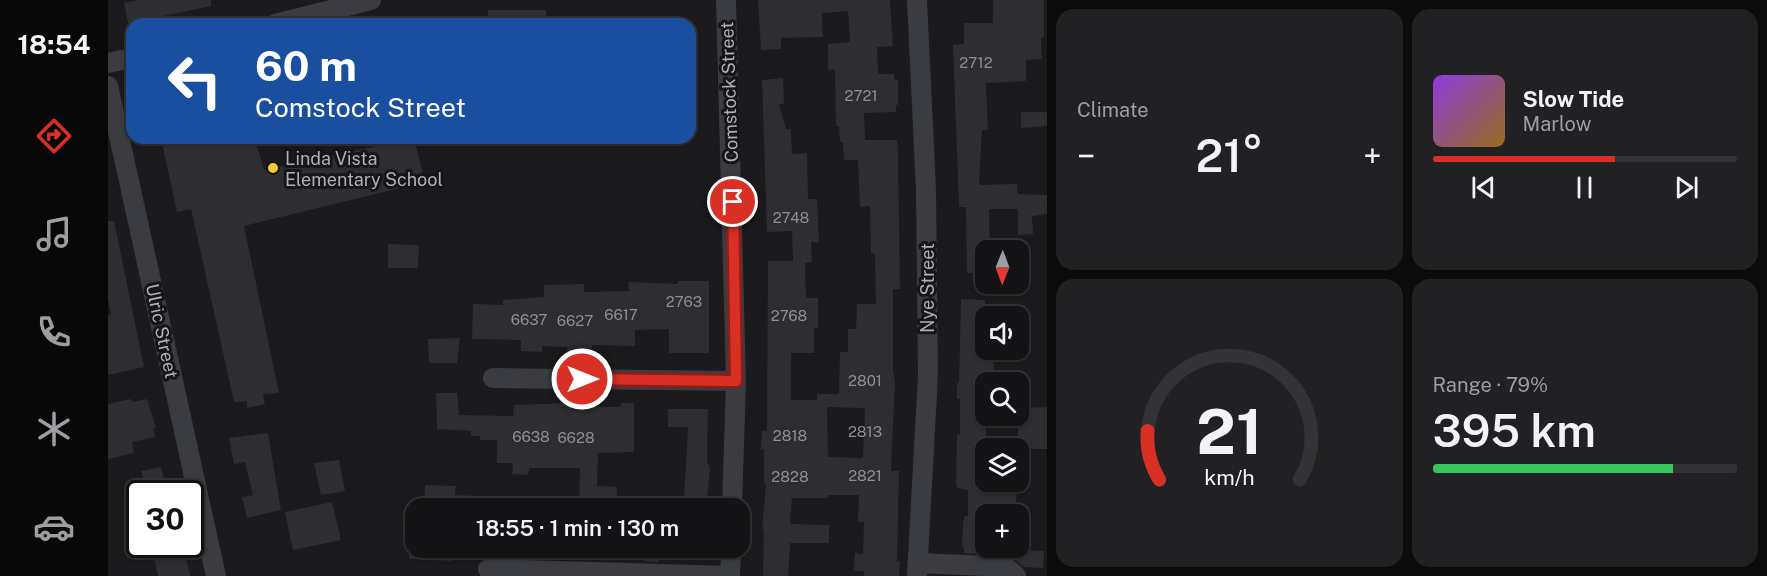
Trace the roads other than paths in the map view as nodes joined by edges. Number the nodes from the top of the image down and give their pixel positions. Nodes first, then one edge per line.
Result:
1 (371, 0) edge
2 (726, 0) edge
3 (917, 0) edge
4 (299, 18) edge
5 (126, 59) edge
6 (108, 63) edge
7 (108, 86) edge
8 (493, 378) dead end
9 (736, 381) junction
10 (732, 498) edge
11 (731, 558) edge
12 (488, 568) dead end
13 (917, 570) edge
14 (216, 576) edge
15 (730, 576) edge
16 (1016, 576) edge

1 - 4 street
2 - 9 street, Comstock Street
3 - 13 street, Nye Street
5 - 6 street
7 - 14 street, Ulric Street
8 - 9 street
9 - 10 street, Comstock Street
11 - 15 street
12 - 15 street
13 - 16 street

